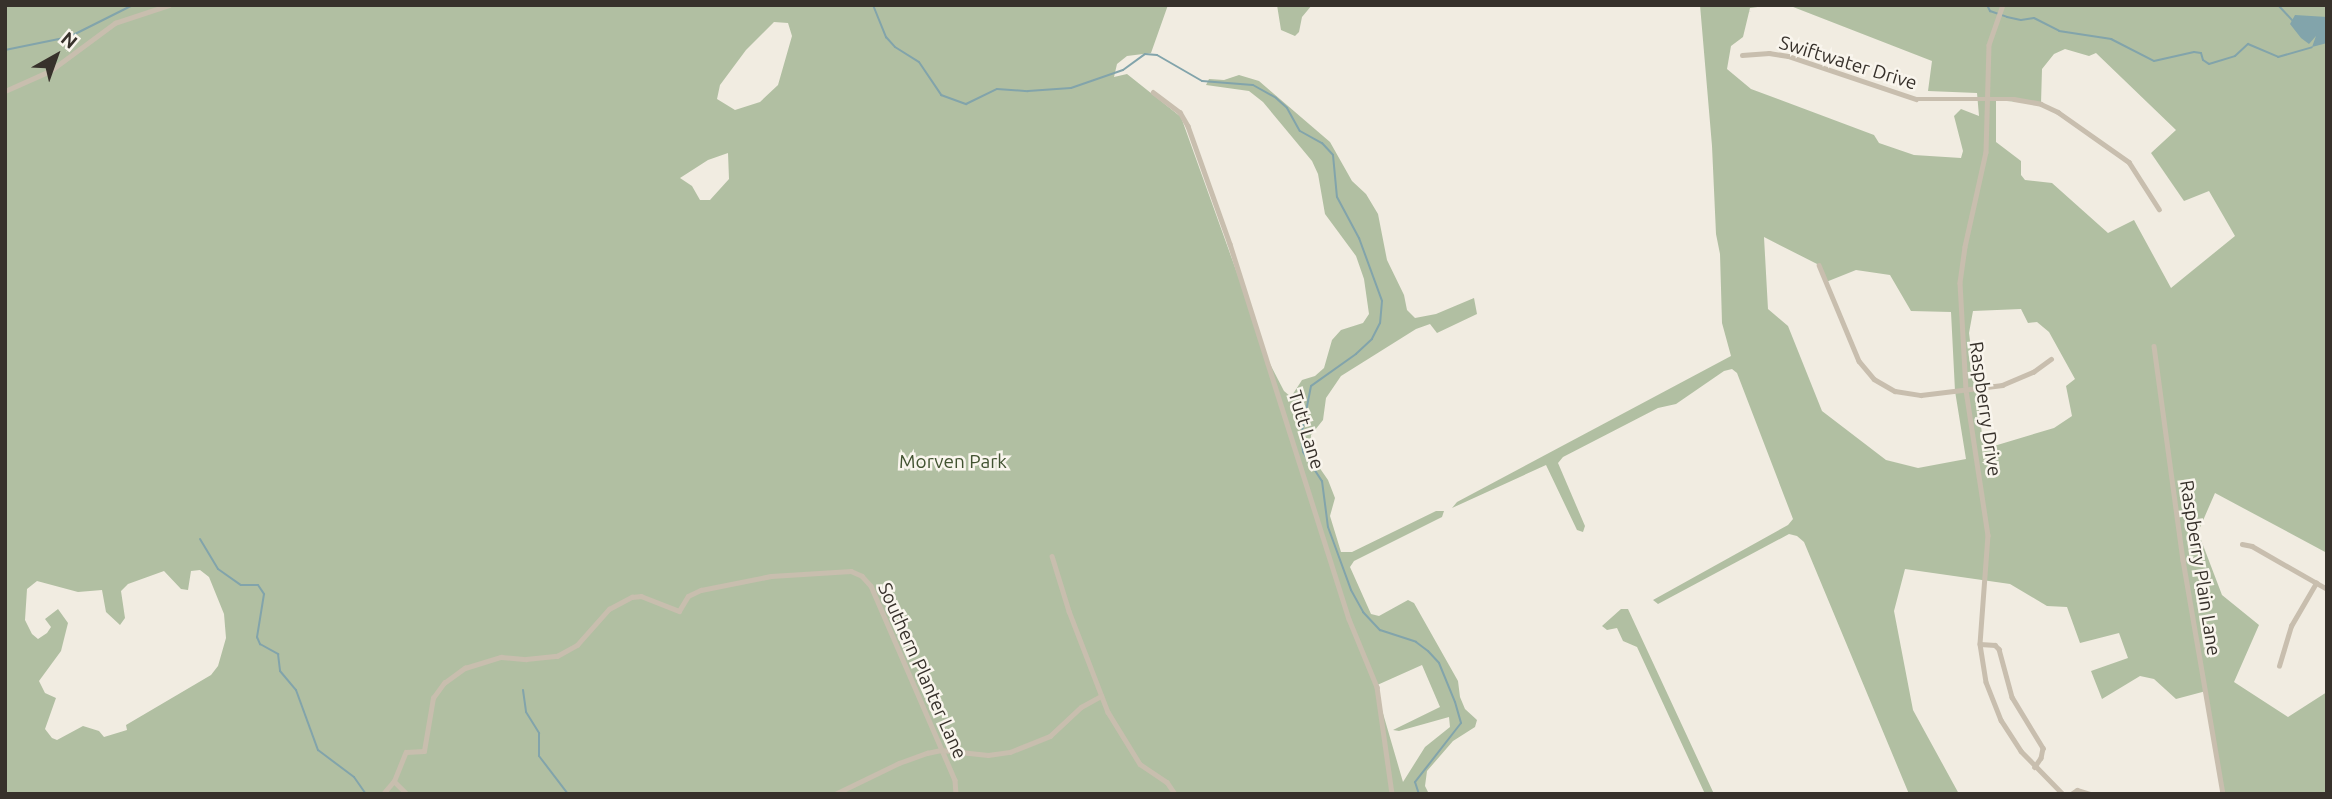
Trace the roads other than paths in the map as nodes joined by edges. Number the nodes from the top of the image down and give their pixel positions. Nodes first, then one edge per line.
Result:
1 (169, 5) edge
2 (2003, 6) edge
3 (1742, 55) dead end
4 (5, 90) edge
5 (1153, 92) dead end
6 (1988, 99) junction
7 (2159, 209) dead end
8 (1819, 265) dead end
9 (2154, 346) dead end
10 (2051, 359) dead end
11 (1966, 390) junction
12 (2242, 544) dead end
13 (1052, 556) dead end
14 (2316, 583) junction
15 (2327, 589) edge
16 (1980, 644) junction
17 (2279, 666) dead end
18 (1101, 696) junction
19 (941, 750) junction
20 (2035, 766) junction
21 (394, 781) junction
22 (1389, 793) edge
23 (383, 794) edge
24 (407, 794) edge
25 (835, 794) edge
26 (956, 794) edge
27 (1175, 794) edge
28 (2063, 794) edge
29 (2071, 794) edge
30 (2090, 794) edge
31 (2222, 794) edge

1 - 4 street
2 - 6 street, Raspberry Drive
3 - 6 street, Swiftwater Drive
5 - 22 street, Tutt Lane
6 - 7 street, Swiftwater Drive
6 - 11 street, Raspberry Drive
8 - 11 street
9 - 31 street, Raspberry Plain Lane
10 - 11 street
11 - 16 street, Raspberry Drive
12 - 14 street
13 - 18 street
14 - 15 street
14 - 17 street
16 - 20 street, Raspberry Drive
16 - 20 street
18 - 19 street
18 - 27 street
19 - 21 street, Southern Planter Lane
19 - 25 street
19 - 26 street, Southern Planter Lane
20 - 28 street, Raspberry Drive
21 - 23 street, Southern Planter Lane
21 - 24 street
29 - 30 street

